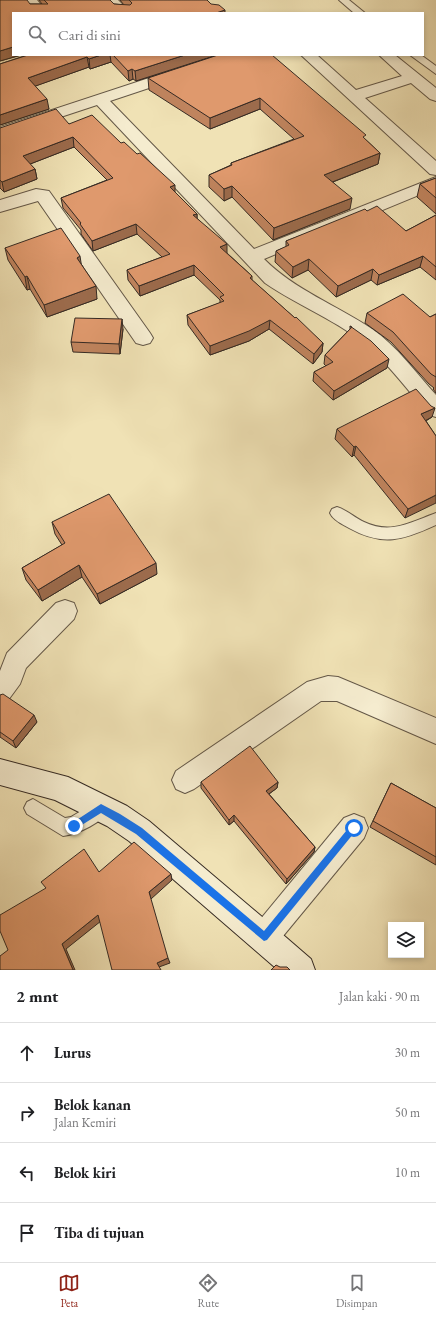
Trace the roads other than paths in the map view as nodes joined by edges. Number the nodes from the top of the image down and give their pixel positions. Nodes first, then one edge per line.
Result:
1 (29, 0) edge
2 (110, 0) edge
3 (343, 0) edge
4 (40, 12) edge
5 (123, 12) edge
6 (359, 12) edge
7 (231, 56) edge
8 (309, 56) edge
9 (387, 56) edge
10 (416, 56) edge
11 (436, 71) edge
12 (413, 77) junction
13 (354, 96) junction
14 (436, 96) edge
15 (101, 100) junction
16 (0, 132) edge
17 (436, 170) edge
18 (436, 182) edge
19 (0, 206) edge
20 (251, 257) junction
21 (143, 338) dead end
22 (436, 408) edge
23 (337, 513) dead end
24 (436, 520) edge
25 (65, 610) dead end
26 (0, 691) edge
27 (436, 731) edge
28 (0, 772) edge
29 (185, 780) dead end
30 (33, 808) dead end
31 (101, 808) junction
32 (354, 828) dead end
33 (264, 937) junction
34 (300, 970) edge

1 - 4 street
2 - 5 street
3 - 6 lane
7 - 15 street
8 - 13 street
9 - 12 street
10 - 11 lane
12 - 13 street
12 - 14 street
13 - 17 street
15 - 16 street
15 - 20 street
18 - 20 street
19 - 21 street
20 - 22 street
23 - 24 lane
25 - 26 street
27 - 29 street
28 - 31 street
30 - 31 lane
31 - 33 street
32 - 33 street
33 - 34 street

